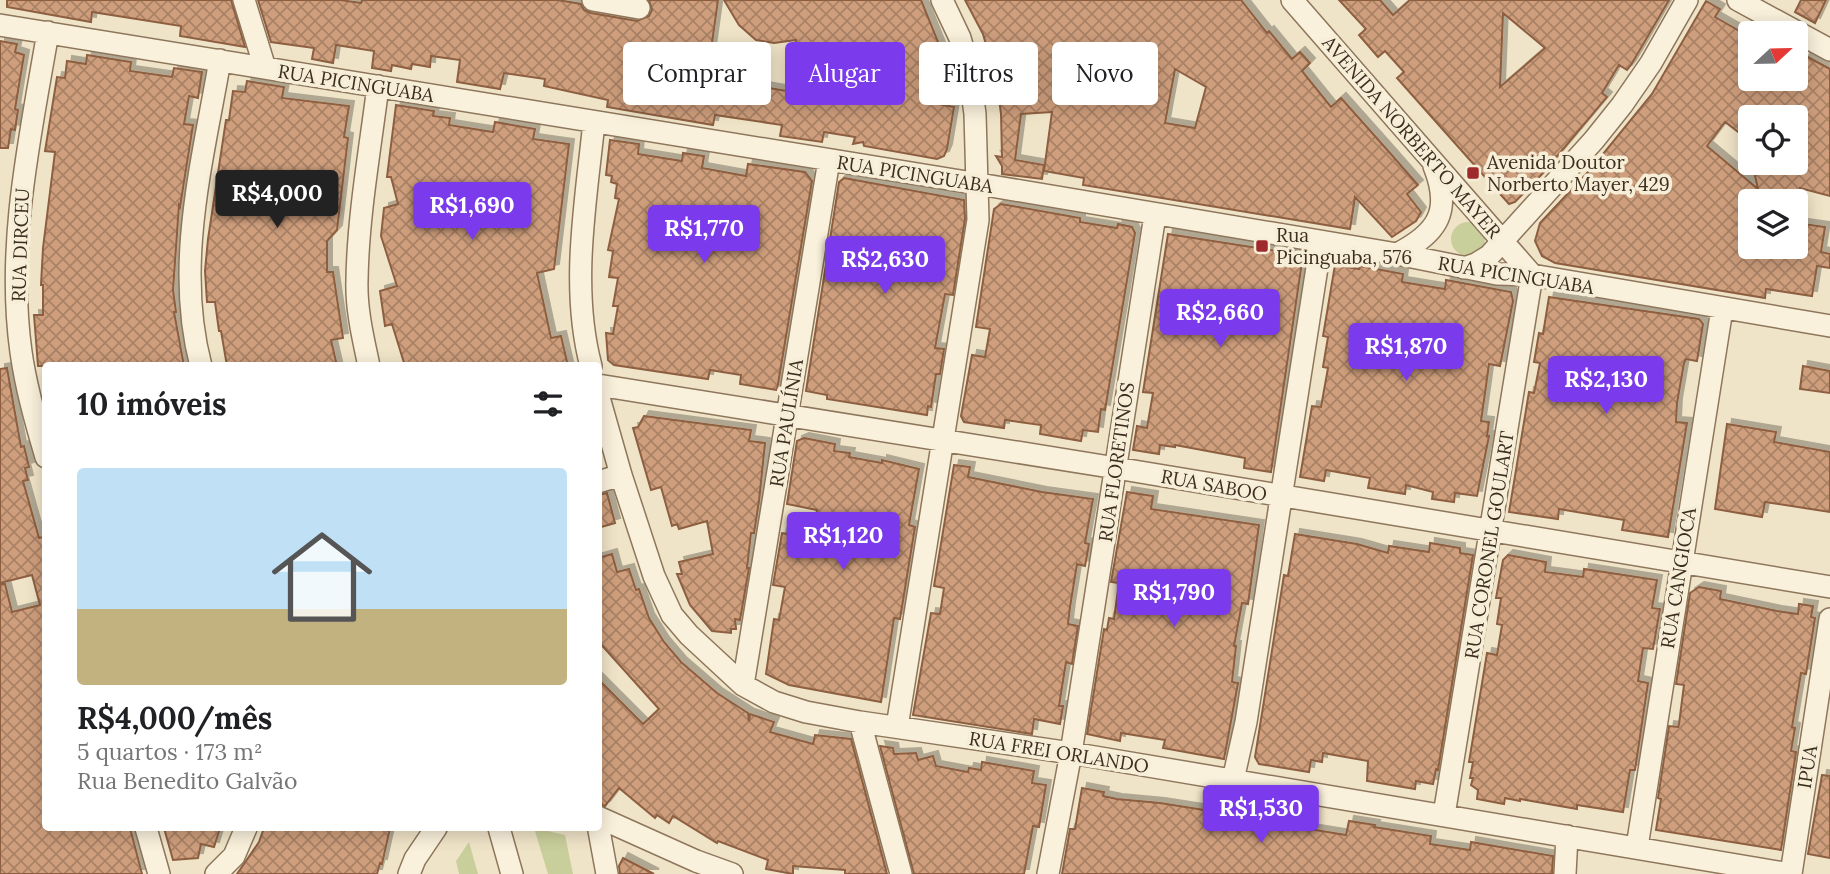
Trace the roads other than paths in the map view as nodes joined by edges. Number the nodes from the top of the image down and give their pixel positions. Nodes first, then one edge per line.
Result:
1 (244, 0) edge
2 (593, 0) edge
3 (942, 0) edge
4 (1292, 0) edge
5 (1687, 0) edge
6 (1738, 0) edge
7 (639, 8) dead end
8 (0, 25) edge
9 (48, 32) junction
10 (1830, 50) edge
11 (220, 60) junction
12 (265, 68) junction
13 (378, 86) junction
14 (594, 122) junction
15 (1430, 156) junction
16 (829, 160) junction
17 (979, 184) junction
18 (1155, 215) junction
19 (1503, 240) junction
20 (1321, 242) junction
21 (1397, 254) junction
22 (1464, 268) junction
23 (1532, 275) junction
24 (1722, 309) junction
25 (1830, 326) edge
26 (200, 362) edge
27 (368, 362) edge
28 (590, 362) edge
29 (602, 385) edge
30 (602, 408) edge
31 (787, 414) junction
32 (42, 440) edge
33 (942, 440) junction
34 (1116, 468) junction
35 (621, 475) junction
36 (602, 481) edge
37 (1281, 496) junction
38 (1491, 531) junction
39 (1681, 563) junction
40 (1830, 587) edge
41 (1830, 619) edge
42 (743, 685) junction
43 (860, 722) junction
44 (897, 727) junction
45 (1071, 753) junction
46 (1233, 780) junction
47 (1444, 815) junction
48 (602, 819) edge
49 (147, 831) edge
50 (245, 831) edge
51 (434, 831) edge
52 (500, 831) edge
53 (599, 831) edge
54 (1567, 836) junction
55 (1637, 848) junction
56 (1705, 867) edge
57 (415, 869) edge
58 (159, 874) edge
59 (216, 874) edge
60 (512, 874) edge
61 (607, 874) edge
62 (732, 874) edge
63 (901, 874) edge
64 (1048, 874) edge
65 (1565, 874) edge
66 (1790, 874) edge

1 - 12 street
2 - 7 street
3 - 17 street
4 - 15 street, AVENIDA NORBERTO MAYER
5 - 19 street
6 - 10 street
8 - 9 street, RUA PICINGUABA
9 - 11 street, RUA PICINGUABA
9 - 32 street, RUA DIRCEU
11 - 12 street, RUA PICINGUABA
11 - 26 street
12 - 13 street, RUA PICINGUABA
13 - 14 street, RUA PICINGUABA
13 - 27 street
14 - 16 street, RUA PICINGUABA
14 - 28 street
15 - 19 street, AVENIDA NORBERTO MAYER
15 - 21 street
16 - 17 street, RUA PICINGUABA
16 - 31 street, RUA PAULÍNIA
17 - 18 street, RUA PICINGUABA
17 - 33 street
18 - 20 street, RUA PICINGUABA
18 - 34 street, RUA FLORETINOS
19 - 22 street
19 - 23 street, AVENIDA NORBERTO MAYER
20 - 21 street, RUA PICINGUABA
20 - 37 street
21 - 22 street, RUA PICINGUABA
22 - 23 street, RUA PICINGUABA
23 - 24 street, RUA PICINGUABA
23 - 38 street, RUA CORONEL GOULART
24 - 25 street, RUA PICINGUABA
24 - 39 street, RUA CANGIOCA
29 - 31 street, RUA SABOO
30 - 35 street, RUA FREI ORLANDO
31 - 33 street, RUA SABOO
31 - 42 street, RUA PAULÍNIA
33 - 34 street, RUA SABOO
33 - 44 street
34 - 37 street, RUA SABOO
34 - 45 street, RUA FLORETINOS
35 - 36 street
35 - 42 street, RUA FREI ORLANDO
37 - 38 street, RUA SABOO
37 - 46 street
38 - 39 street, RUA SABOO
38 - 47 street, RUA CORONEL GOULART
39 - 40 street, RUA SABOO
39 - 55 street, RUA CANGIOCA
41 - 66 street, IPUA
42 - 43 street, RUA FREI ORLANDO
43 - 44 street, RUA FREI ORLANDO
43 - 63 street
44 - 45 street, RUA FREI ORLANDO
45 - 46 street, RUA FREI ORLANDO
45 - 64 street, RUA FLORETINOS
46 - 47 street, RUA FREI ORLANDO
47 - 54 street, RUA FREI ORLANDO
48 - 62 street
49 - 58 street
50 - 59 street
51 - 57 street
52 - 60 street
53 - 61 street
54 - 55 street, RUA FREI ORLANDO
54 - 65 street
55 - 56 street, RUA FREI ORLANDO
56 - 66 street, RUA FREI ORLANDO

